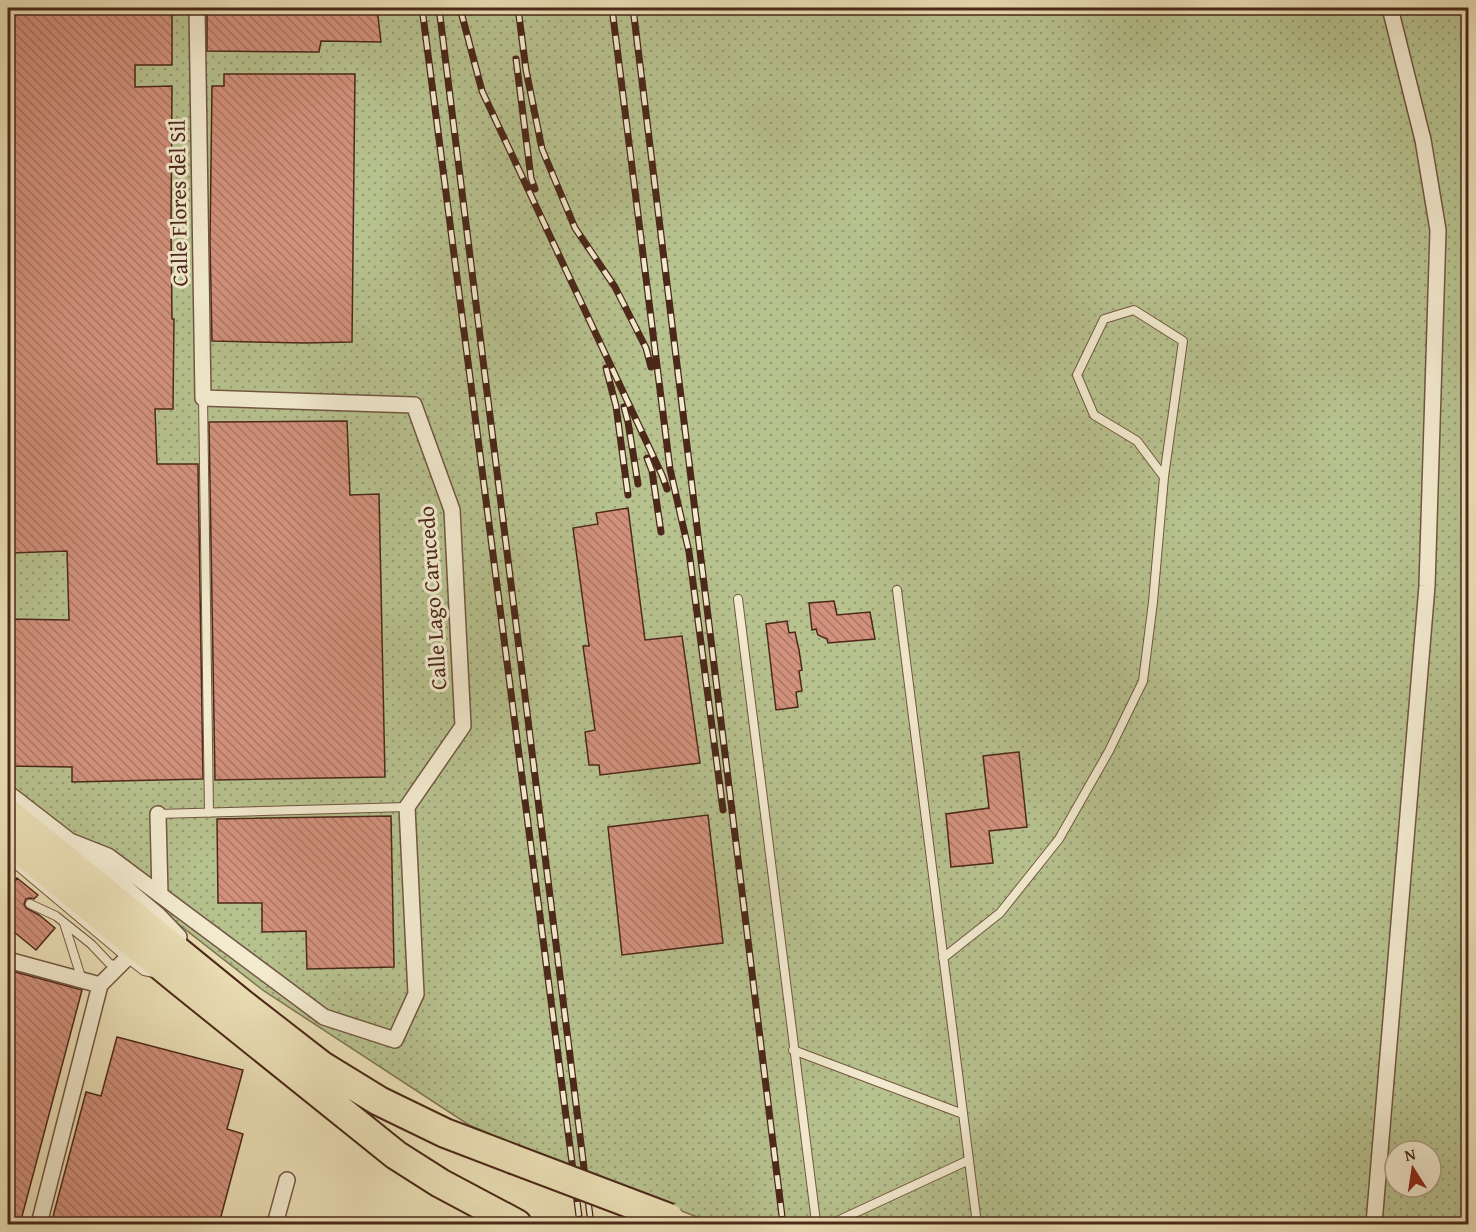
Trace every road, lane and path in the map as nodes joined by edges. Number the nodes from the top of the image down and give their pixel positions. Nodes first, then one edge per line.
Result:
1 (197, 8) edge
2 (1390, 8) edge
3 (203, 398) junction
4 (1164, 477) junction
5 (897, 590) dead end
6 (738, 599) dead end
7 (8, 794) edge
8 (407, 807) junction
9 (8, 813) edge
10 (209, 813) junction
11 (158, 814) joint
12 (8, 840) edge
13 (70, 841) junction
14 (8, 858) edge
15 (160, 895) junction
16 (30, 904) dead end
17 (63, 922) junction
18 (944, 958) junction
19 (8, 960) edge
20 (122, 963) junction
21 (177, 979) junction
22 (82, 980) junction
23 (100, 985) junction
24 (241, 1003) junction
25 (794, 1050) junction
26 (963, 1114) junction
27 (969, 1160) junction
28 (287, 1180) dead end
29 (677, 1221) edge
30 (39, 1224) edge
31 (275, 1224) edge
32 (517, 1224) edge
33 (977, 1224) edge
34 (1374, 1224) edge

1 - 3 street, Calle Flores del Sil
2 - 34 street
3 - 8 street, Calle Lago Carucedo
3 - 10 lane
4 - 4 lane
4 - 18 lane
5 - 18 lane
6 - 25 lane
7 - 13 street
8 - 10 lane
8 - 15 street
9 - 24 highway
10 - 11 lane
11 - 15 street
12 - 21 highway
13 - 15 street
13 - 24 street
14 - 20 lane
16 - 17 lane
17 - 20 lane
17 - 22 lane
18 - 26 lane
19 - 22 street
20 - 21 lane
20 - 23 street
21 - 32 highway
22 - 23 street
23 - 30 street
24 - 29 highway, bridge
25 - 26 lane
25 - 27 lane
26 - 27 lane
27 - 33 lane
28 - 31 street

